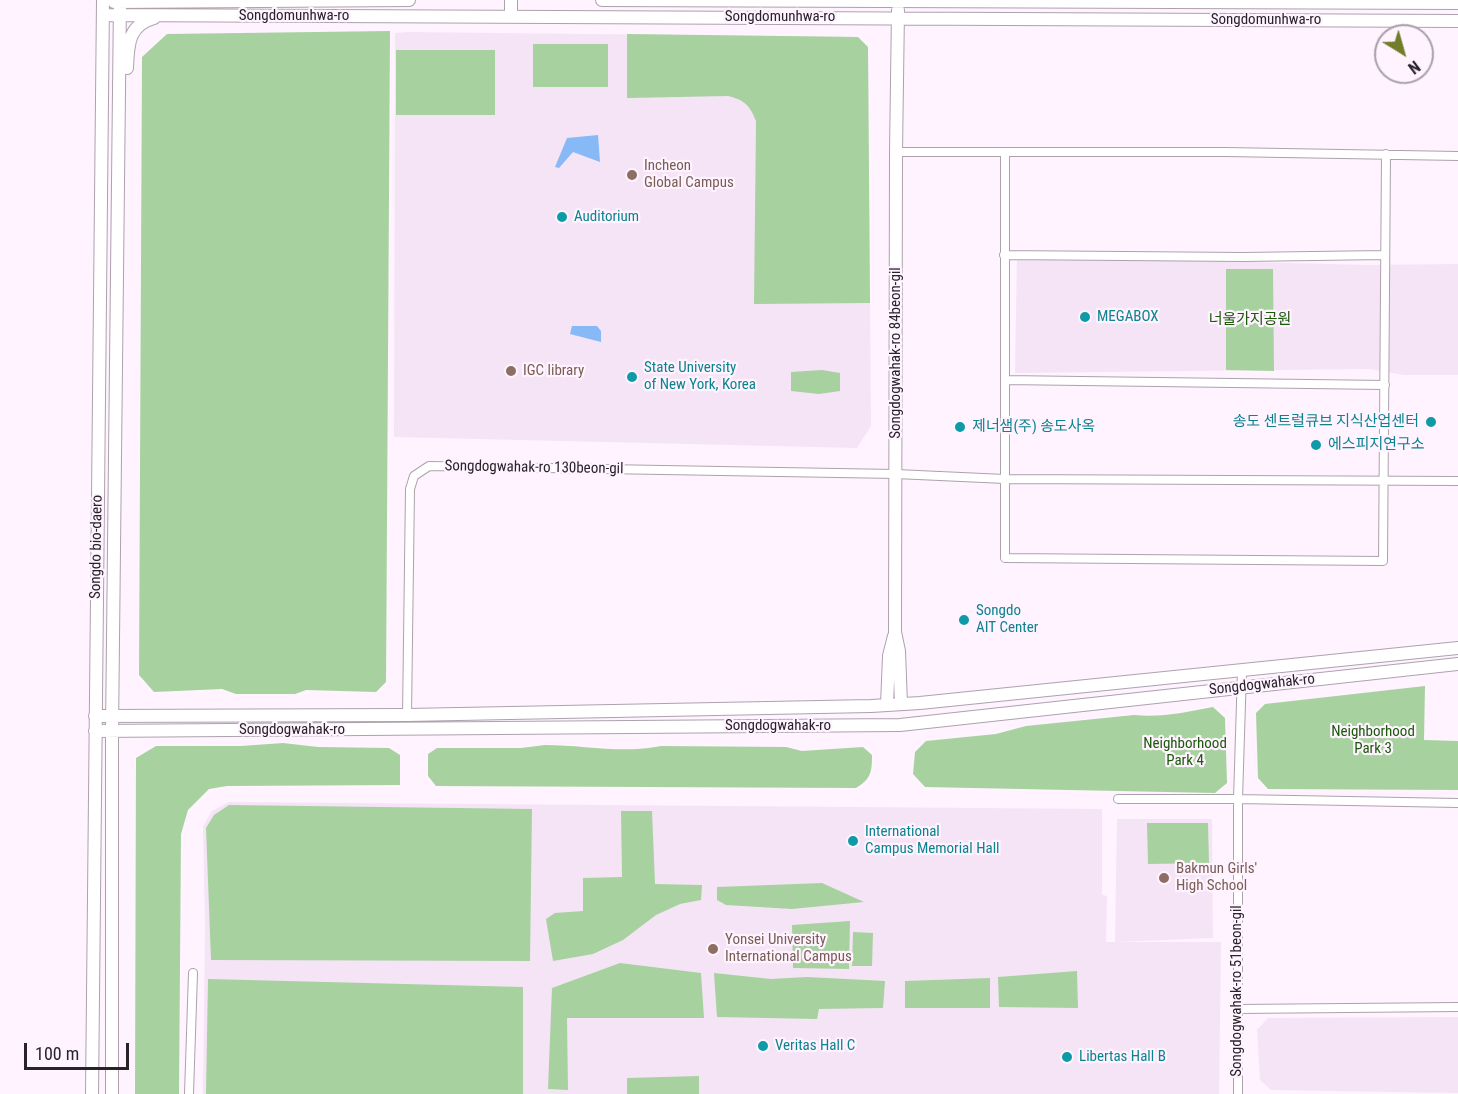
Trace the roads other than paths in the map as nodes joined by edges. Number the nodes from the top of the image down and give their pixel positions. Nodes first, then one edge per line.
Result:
1 (270, 0) edge
2 (409, 0) edge
3 (511, 0) edge
4 (602, 0) edge
5 (103, 1) edge
6 (120, 1) edge
7 (898, 1) edge
8 (1458, 3) edge
9 (103, 15) junction
10 (120, 15) junction
11 (166, 15) junction
12 (511, 16) junction
13 (898, 18) junction
14 (1458, 21) edge
15 (896, 152) junction
16 (1005, 152) junction
17 (1386, 154) junction
18 (1458, 156) edge
19 (118, 177) junction
20 (1004, 255) junction
21 (1384, 255) junction
22 (1005, 380) junction
23 (1385, 385) junction
24 (896, 474) junction
25 (1005, 479) junction
26 (1458, 481) edge
27 (1383, 482) junction
28 (895, 632) junction
29 (1458, 648) edge
30 (1458, 664) edge
31 (1242, 671) junction
32 (1241, 687) junction
33 (901, 704) junction
34 (887, 705) junction
35 (407, 715) junction
36 (95, 716) junction
37 (112, 716) junction
38 (95, 731) junction
39 (112, 731) junction
40 (1118, 799) dead end
41 (1238, 799) junction
42 (1458, 803) edge
43 (193, 973) dead end
44 (1458, 1007) edge
45 (1237, 1009) junction
46 (113, 1092) edge
47 (92, 1094) edge
48 (189, 1094) edge
49 (1238, 1094) edge

1 - 2 main road, Songdomunhwa-ro
1 - 6 main road, Songdomunhwa-ro
3 - 12 main road
4 - 7 main road, Songdomunhwa-ro
5 - 6 main road, Songdomunhwa-ro
5 - 9 main road, Songdo bio-daero
6 - 10 main road, Songdo bio-daero
7 - 8 main road, Songdomunhwa-ro
7 - 13 main road, Songdogwahak-ro 84beon-gil
9 - 10 main road, Songdomunhwa-ro
9 - 36 main road, Songdo bio-daero
10 - 11 main road, Songdomunhwa-ro
10 - 19 main road, Songdo bio-daero
11 - 12 main road, Songdomunhwa-ro
11 - 19 main road
12 - 13 main road, Songdomunhwa-ro
13 - 14 main road, Songdomunhwa-ro
13 - 15 main road, Songdogwahak-ro 84beon-gil
15 - 16 street
15 - 24 main road, Songdogwahak-ro 84beon-gil
16 - 17 street
16 - 20 street
17 - 18 street
17 - 21 street
19 - 37 main road, Songdo bio-daero
20 - 21 street
20 - 22 street
21 - 23 street
22 - 23 street
22 - 25 street
23 - 27 street
24 - 25 street, Songdogwahak-ro 130beon-gil
24 - 28 main road, Songdogwahak-ro 84beon-gil
24 - 35 street, Songdogwahak-ro 130beon-gil
25 - 27 street, Songdogwahak-ro 130beon-gil
25 - 27 street
26 - 27 street, Songdogwahak-ro 130beon-gil
28 - 33 main road, Songdogwahak-ro 84beon-gil
28 - 34 main road
29 - 31 main road, Songdogwahak-ro
30 - 32 main road, Songdogwahak-ro
31 - 32 street, Songdogwahak-ro 51beon-gil
31 - 33 main road, Songdogwahak-ro
32 - 39 main road, Songdogwahak-ro
32 - 41 street, Songdogwahak-ro 51beon-gil
33 - 34 main road, Songdogwahak-ro
34 - 35 main road, Songdogwahak-ro
35 - 37 main road, Songdogwahak-ro
36 - 37 main road, Songdogwahak-ro
36 - 38 main road, Songdo bio-daero
37 - 39 main road, Songdo bio-daero
38 - 39 main road, Songdogwahak-ro
38 - 47 main road, Songdo bio-daero
39 - 46 main road, Songdo bio-daero
40 - 41 street
41 - 42 street
41 - 45 street, Songdogwahak-ro 51beon-gil
43 - 48 street
44 - 45 street
45 - 49 street, Songdogwahak-ro 51beon-gil

